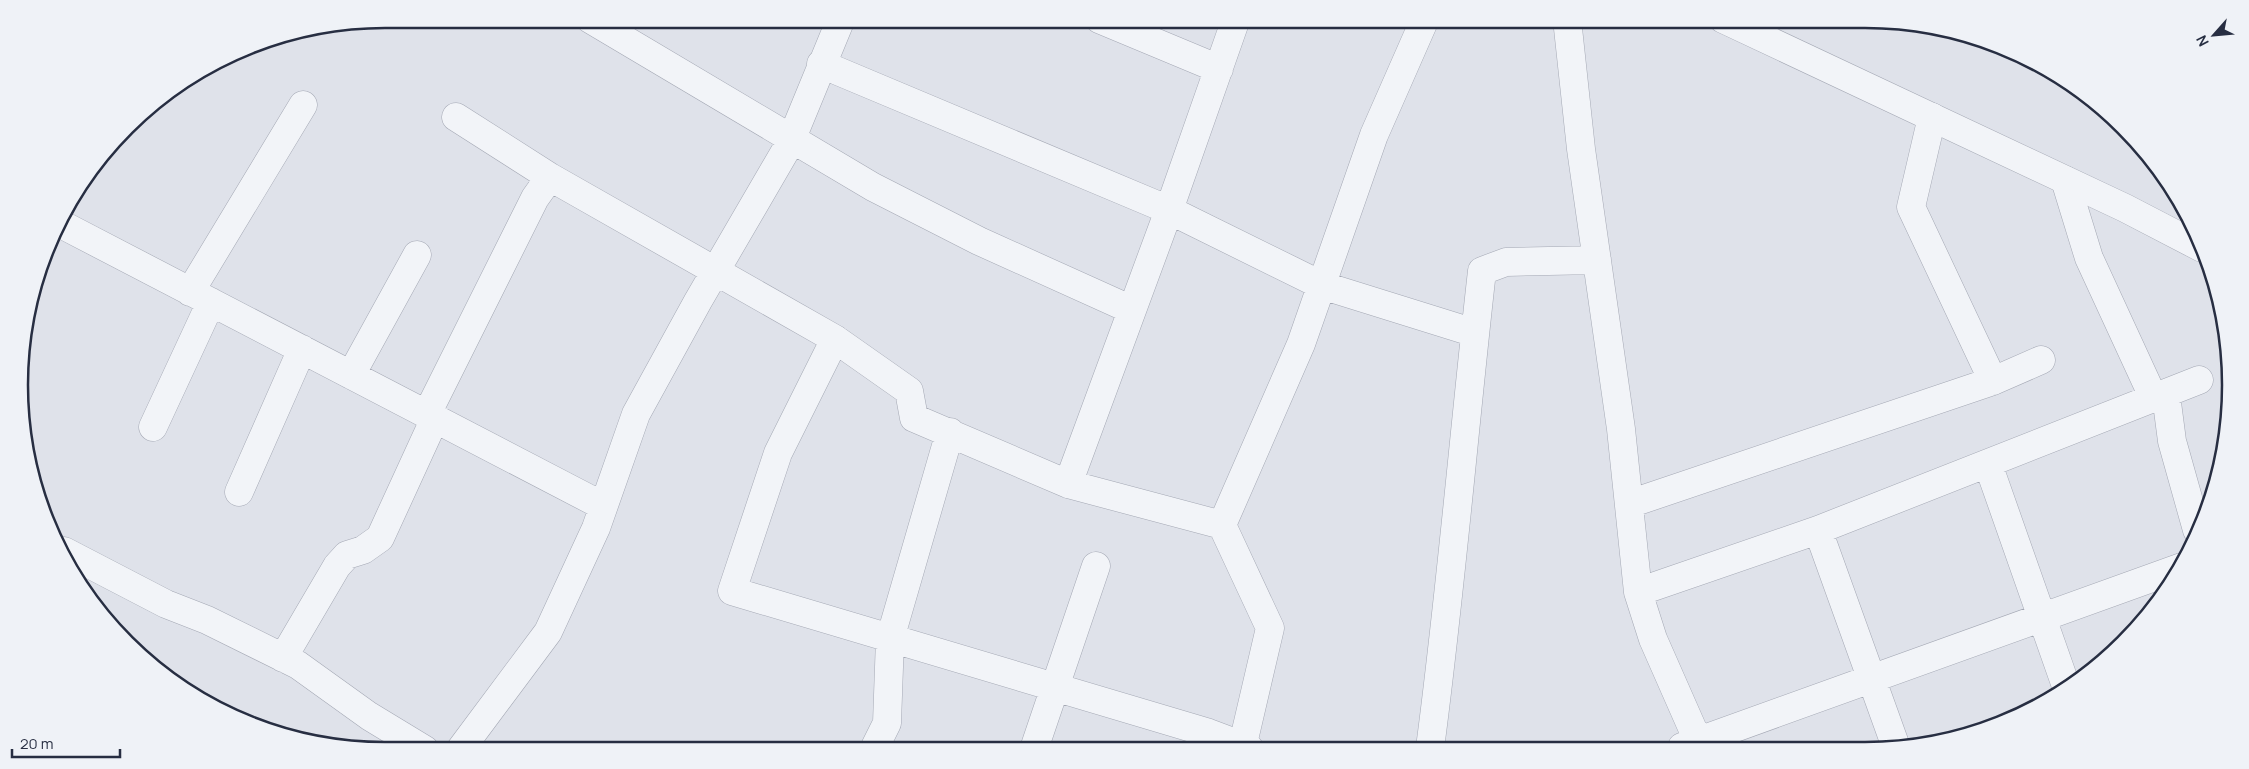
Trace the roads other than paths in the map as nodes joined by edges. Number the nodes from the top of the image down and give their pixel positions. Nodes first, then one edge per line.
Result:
1 (605, 28) edge
2 (837, 28) edge
3 (1121, 28) edge
4 (1233, 28) edge
5 (1421, 28) edge
6 (1568, 28) edge
7 (1742, 28) edge
8 (822, 64) junction
9 (1218, 69) junction
10 (303, 105) dead end
11 (456, 116) dead end
12 (1932, 117) junction
13 (792, 139) junction
14 (550, 177) junction
15 (2065, 180) junction
16 (1169, 210) junction
17 (65, 226) edge
18 (2192, 243) edge
19 (417, 255) dead end
20 (1597, 260) junction
21 (715, 272) junction
22 (1321, 285) junction
23 (200, 297) junction
24 (1132, 310) junction
25 (1475, 333) junction
26 (835, 339) junction
27 (302, 349) junction
28 (2040, 360) dead end
29 (351, 374) junction
30 (2199, 380) dead end
31 (1993, 381) junction
32 (2160, 397) junction
33 (431, 416) junction
34 (153, 427) dead end
35 (950, 432) junction
36 (1988, 464) junction
37 (1068, 484) junction
38 (239, 492) dead end
39 (1629, 504) junction
40 (603, 506) junction
41 (2194, 522) edge
42 (1222, 525) junction
43 (1818, 530) junction
44 (70, 554) edge
45 (1096, 566) dead end
46 (2168, 572) edge
47 (1638, 592) junction
48 (2041, 618) junction
49 (890, 639) junction
50 (284, 658) junction
51 (1871, 679) junction
52 (2064, 680) edge
53 (1054, 687) junction
54 (1894, 740) edge
55 (412, 742) edge
56 (466, 742) edge
57 (877, 742) edge
58 (1036, 742) edge
59 (1230, 742) edge
60 (1245, 742) edge
61 (1431, 742) edge
62 (1692, 742) edge
63 (1705, 742) edge

1 - 13 street
2 - 8 street
3 - 9 street
4 - 9 street
5 - 22 street
6 - 20 street
7 - 12 street
8 - 13 street
8 - 16 street
9 - 16 street
10 - 23 street
11 - 14 street
12 - 15 street
12 - 31 street
13 - 21 street
13 - 24 street
14 - 21 street
14 - 33 street
15 - 18 street
15 - 32 street
16 - 22 street
16 - 24 street
17 - 23 street
19 - 29 street
20 - 25 street
20 - 39 street
21 - 26 street
21 - 40 street
22 - 25 street
22 - 42 street
23 - 27 street
23 - 34 street
24 - 37 street
25 - 61 street
26 - 35 street
26 - 49 street
27 - 29 street
27 - 38 street
28 - 31 street
29 - 33 street
30 - 32 street
31 - 39 street
32 - 36 street
32 - 41 street
33 - 40 street
33 - 50 street
35 - 37 street
35 - 49 street
36 - 43 street
36 - 48 street
37 - 42 street
39 - 47 street
40 - 56 street
42 - 60 street
43 - 47 street
43 - 51 street
44 - 50 street
45 - 53 street
46 - 48 street
47 - 62 street
48 - 51 street
48 - 52 street
49 - 53 street
49 - 57 street
50 - 55 street
51 - 54 street
51 - 63 street
53 - 58 street
53 - 59 street

